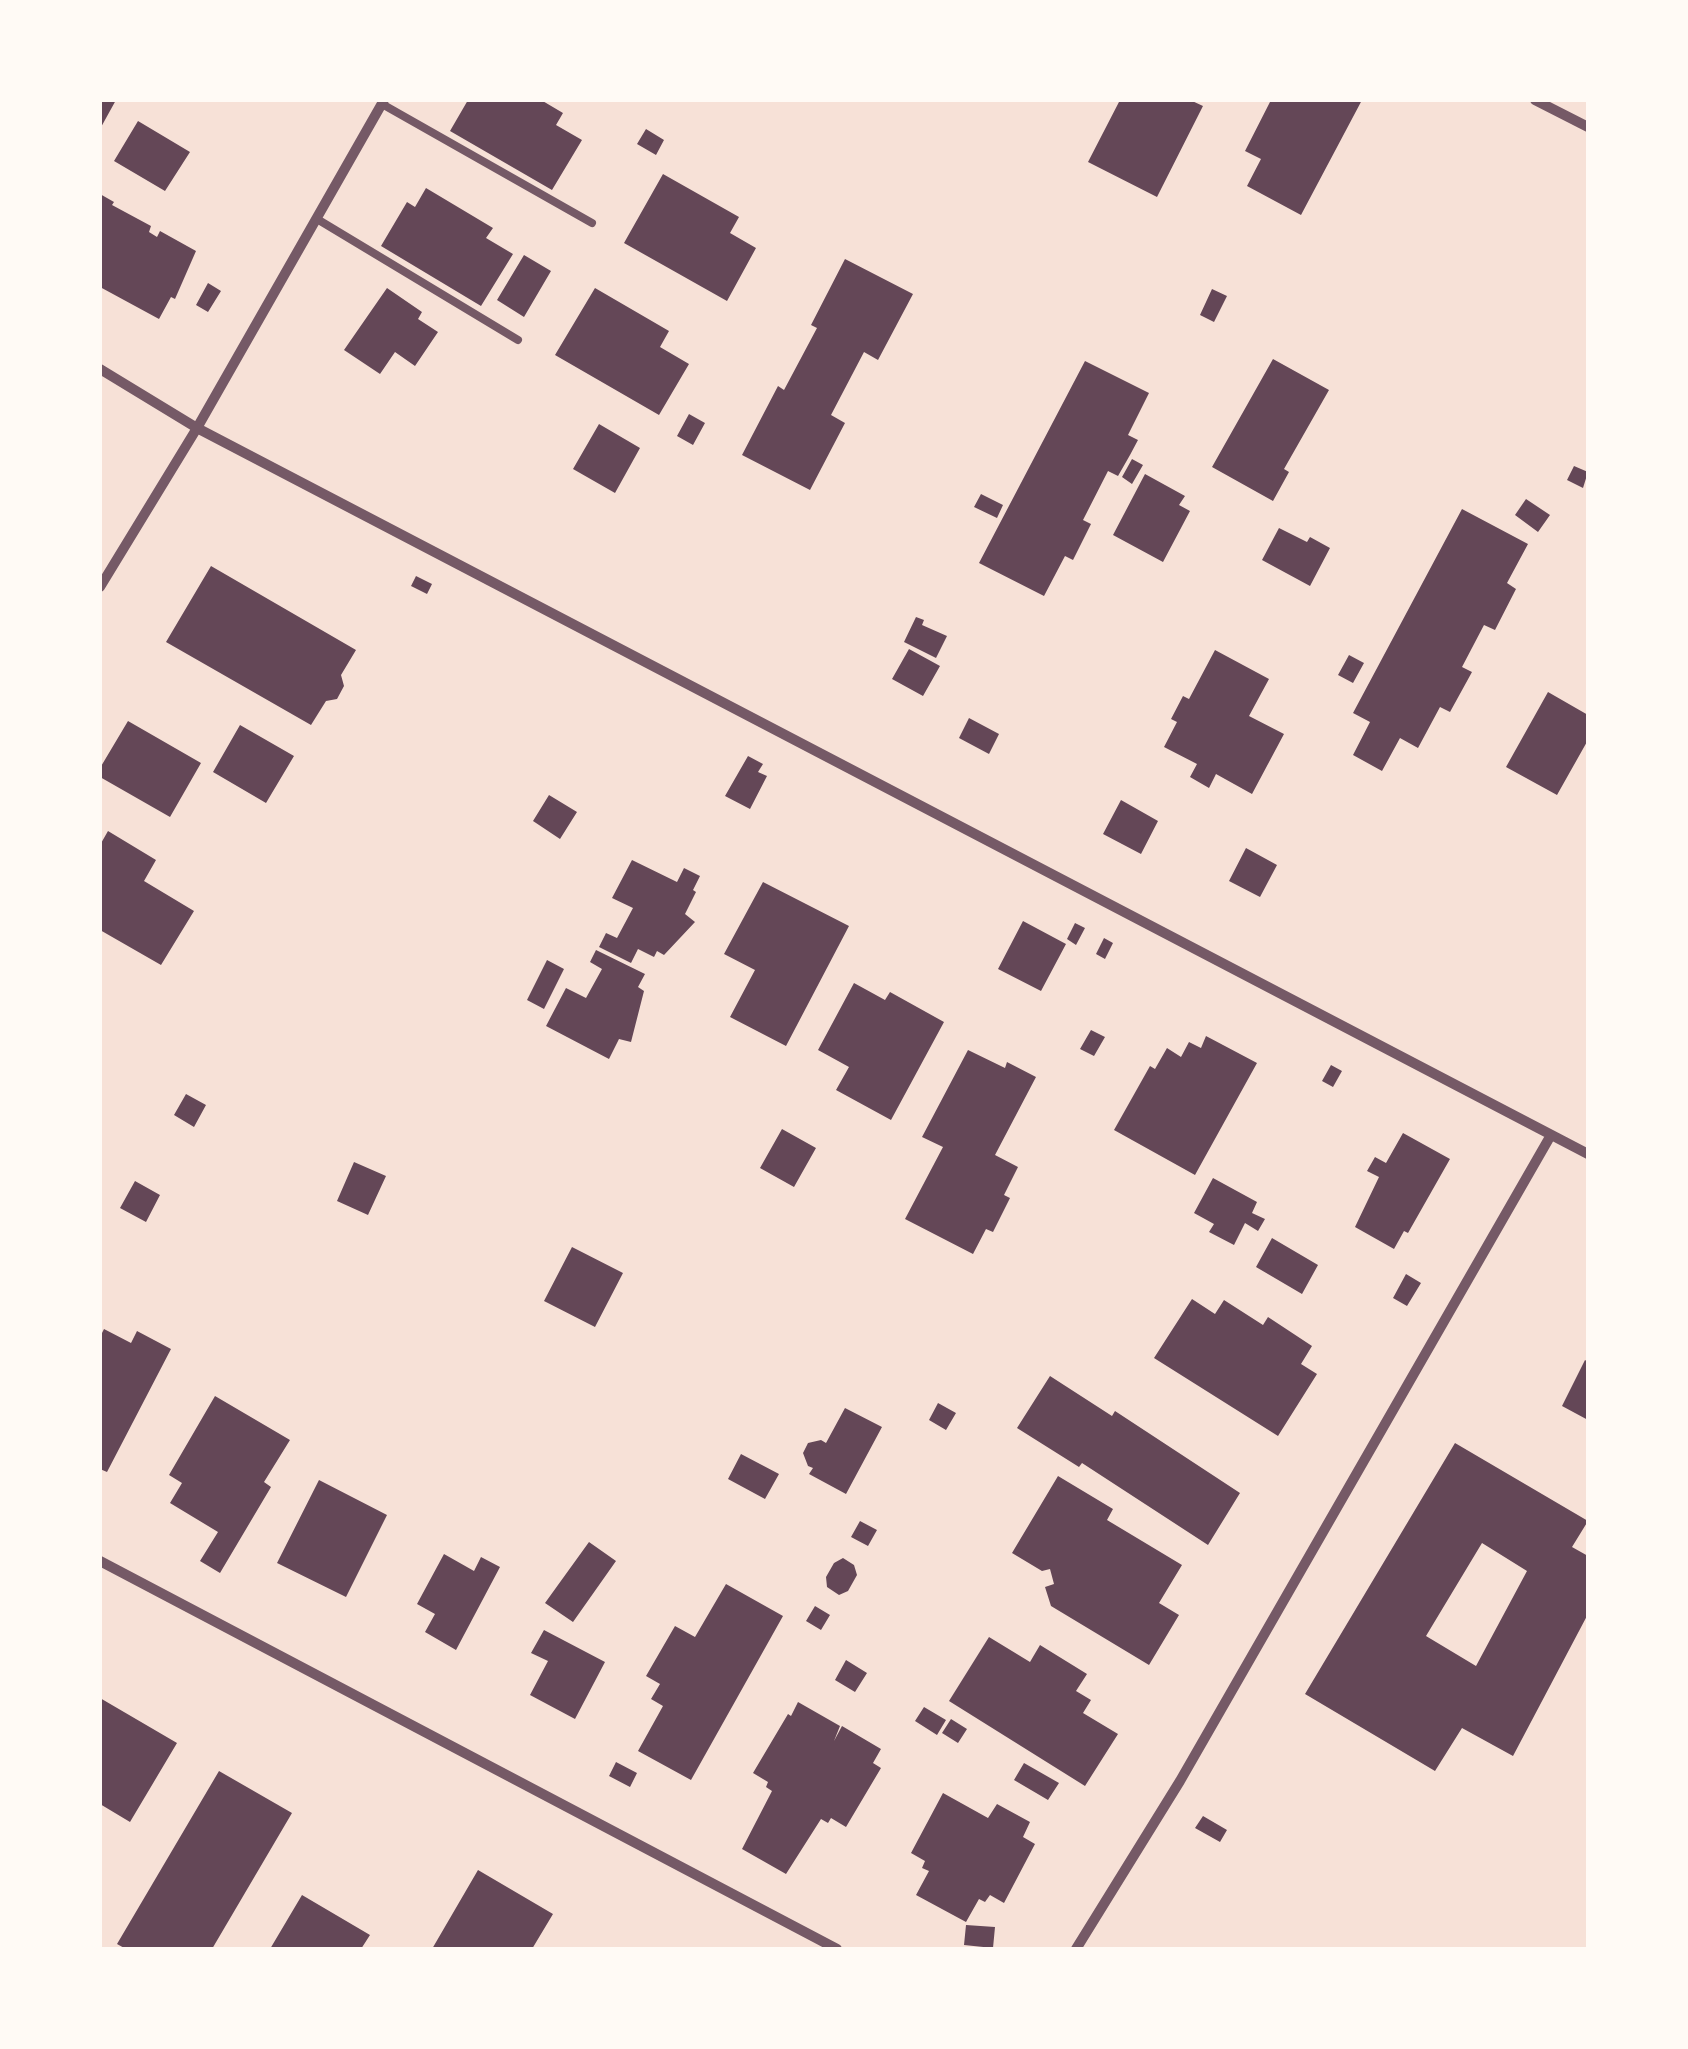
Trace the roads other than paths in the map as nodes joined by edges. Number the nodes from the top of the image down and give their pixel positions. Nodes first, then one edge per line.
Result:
1 (1534, 100) edge
2 (383, 102) edge
3 (1588, 127) edge
4 (317, 219) junction
5 (592, 223) dead end
6 (518, 340) dead end
7 (100, 369) edge
8 (197, 428) junction
9 (100, 587) edge
10 (1552, 1135) junction
11 (1588, 1154) edge
12 (100, 1561) edge
13 (837, 1949) edge
14 (1076, 1949) edge

1 - 3 street
2 - 4 street
2 - 5 lane
4 - 6 lane
4 - 8 street
7 - 8 street
8 - 9 street
8 - 10 street
10 - 11 street
10 - 14 street
12 - 13 street

